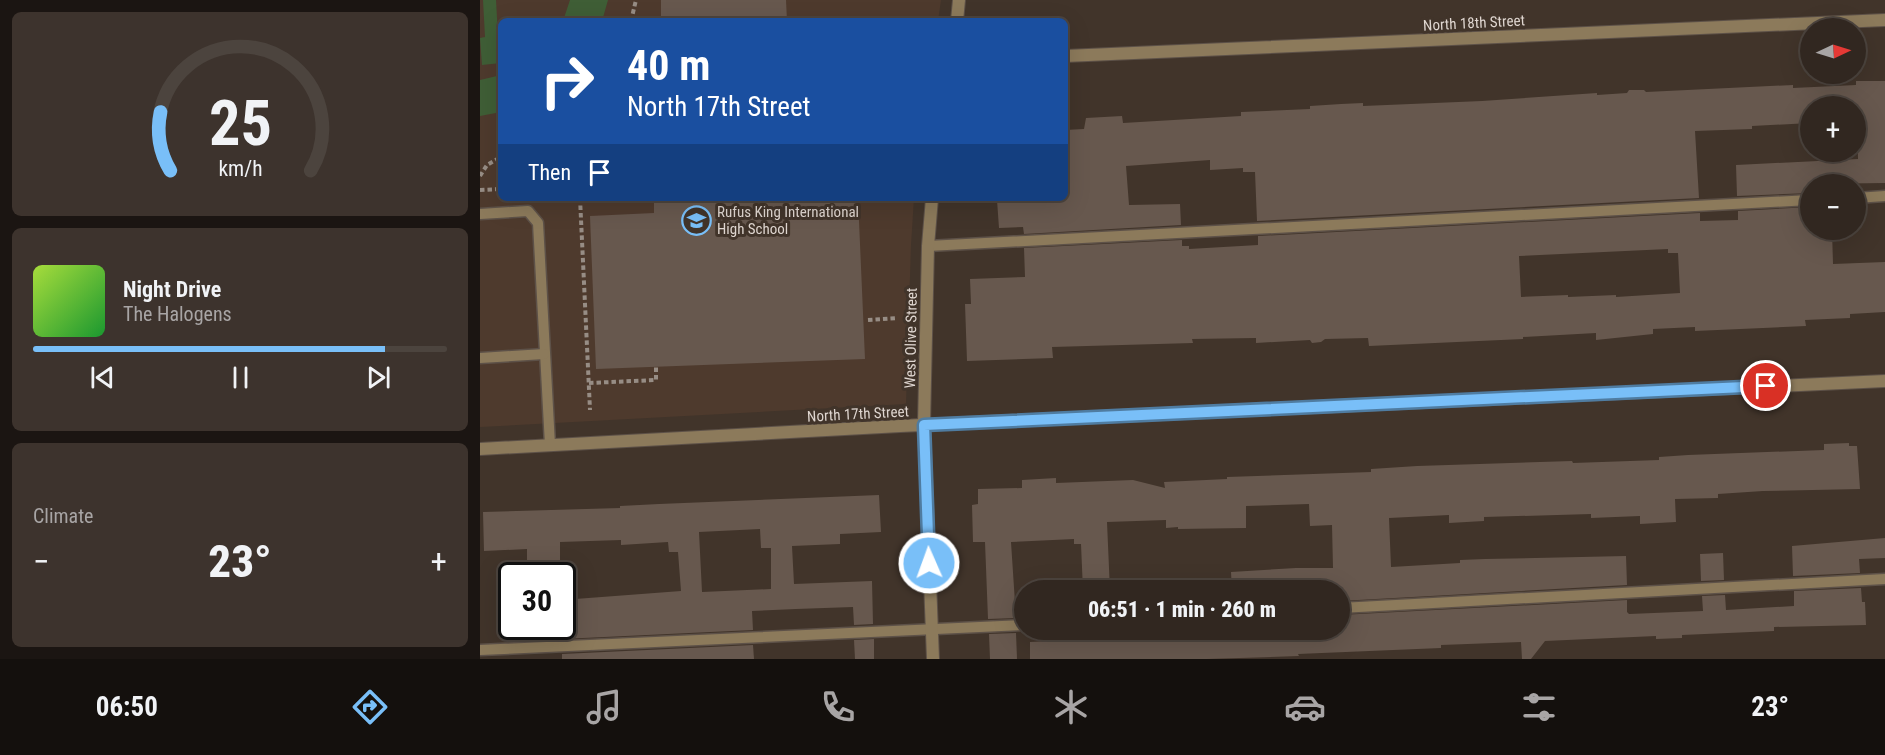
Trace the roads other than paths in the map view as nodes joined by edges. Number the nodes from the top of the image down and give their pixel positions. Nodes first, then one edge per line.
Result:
1 (959, 0) edge
2 (957, 18) edge
3 (1885, 20) edge
4 (1068, 56) edge
5 (1885, 196) edge
6 (1866, 197) edge
7 (933, 201) edge
8 (1800, 201) edge
9 (480, 214) edge
10 (928, 246) junction
11 (544, 354) junction
12 (480, 358) edge
13 (1885, 381) edge
14 (924, 425) junction
15 (550, 445) junction
16 (480, 449) edge
17 (1885, 579) edge
18 (1350, 607) edge
19 (1014, 626) edge
20 (932, 630) junction
21 (480, 650) edge
22 (933, 659) edge

1 - 2 street
3 - 4 street, North 18th Street
5 - 6 lane
7 - 10 street, West Olive Street
8 - 10 lane
9 - 11 lane
10 - 14 street, West Olive Street
11 - 12 lane
11 - 15 lane
13 - 14 street, North 17th Street
14 - 15 street, North 17th Street
14 - 20 street, West Olive Street
15 - 16 street, North 17th Street
17 - 18 lane
19 - 20 lane
20 - 21 lane
20 - 22 street, West Olive Street

